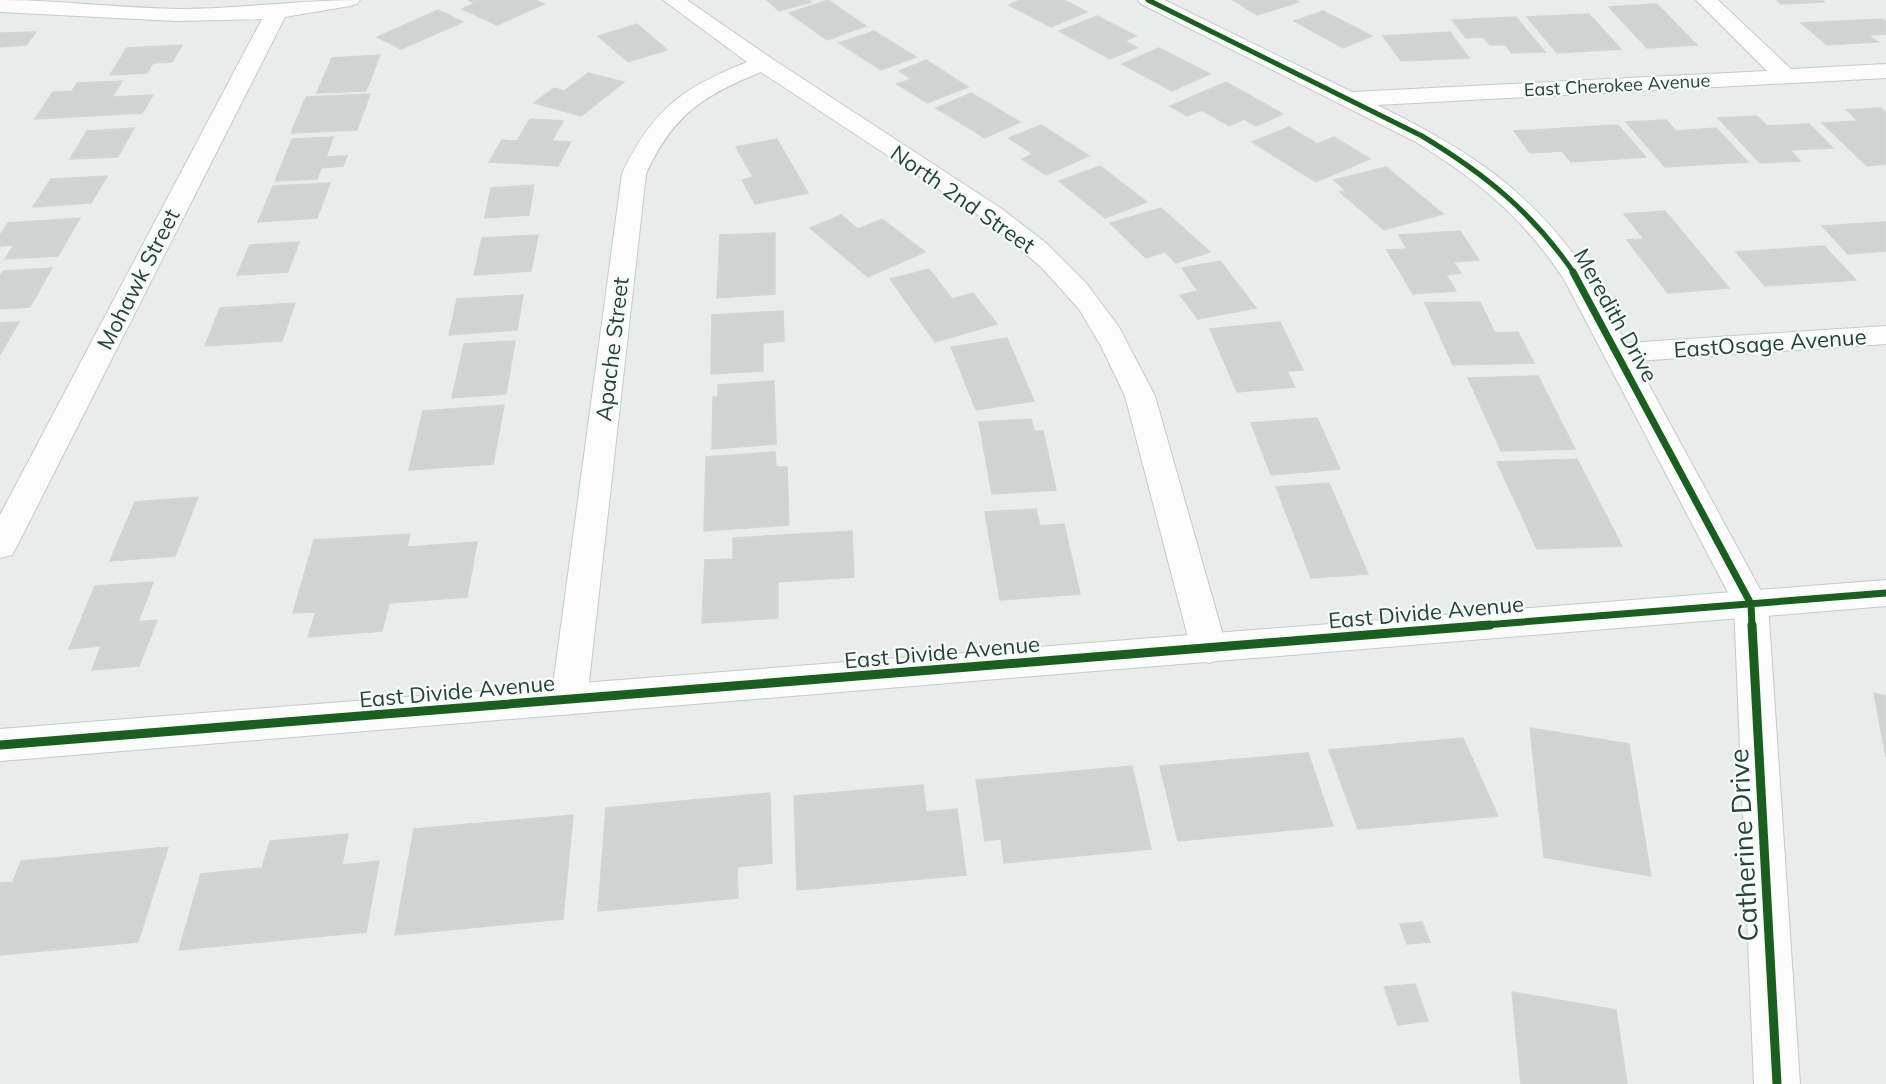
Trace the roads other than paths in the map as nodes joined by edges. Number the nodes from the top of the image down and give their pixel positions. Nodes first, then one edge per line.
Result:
1 (350, 0) edge
2 (673, 0) edge
3 (1148, 0) edge
4 (1706, 0) edge
5 (0, 6) edge
6 (276, 13) junction
7 (763, 63) junction
8 (1886, 71) edge
9 (1785, 76) junction
10 (1347, 99) junction
11 (1886, 335) edge
12 (1618, 353) junction
13 (0, 546) edge
14 (1886, 593) edge
15 (1751, 604) junction
16 (1209, 649) junction
17 (568, 700) junction
18 (0, 746) edge
19 (1777, 1084) edge

1 - 6 street
2 - 7 street, North 2nd Street
3 - 10 street, Meredith Drive
4 - 9 street
5 - 6 street
6 - 13 street, Mohawk Street
7 - 16 street, North 2nd Street
7 - 17 street, Apache Street
8 - 9 street, East Cherokee Avenue
9 - 10 street, East Cherokee Avenue
10 - 12 street, Meredith Drive
11 - 12 street, EastOsage Avenue
12 - 15 street, Meredith Drive
14 - 15 street, East Divide Avenue
15 - 16 street, East Divide Avenue
15 - 19 street, Catherine Drive
16 - 17 street, East Divide Avenue
17 - 18 street, East Divide Avenue

